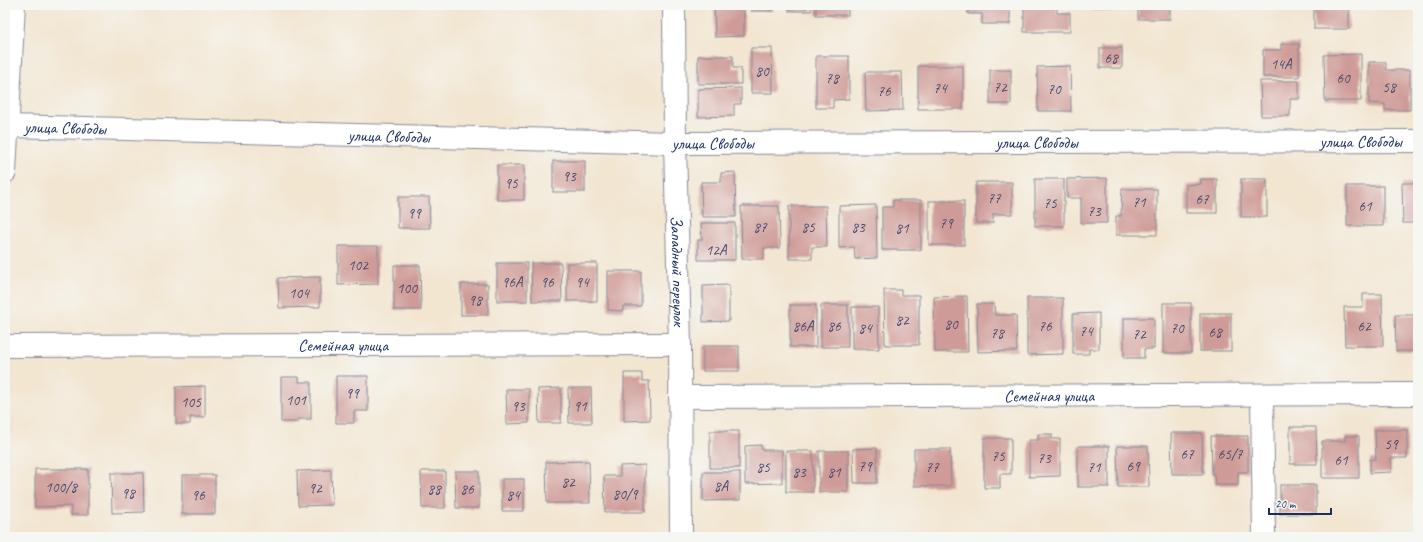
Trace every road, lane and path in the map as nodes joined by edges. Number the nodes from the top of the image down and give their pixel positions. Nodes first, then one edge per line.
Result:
1 (14, 5) edge
2 (674, 5) edge
3 (8, 126) junction
4 (1418, 141) edge
5 (675, 143) junction
6 (5, 172) edge
7 (680, 344) junction
8 (5, 346) edge
9 (1418, 394) edge
10 (1262, 395) junction
11 (680, 397) junction
12 (681, 537) edge
13 (1264, 537) edge

1 - 3 street
2 - 5 street, Западный переулок
3 - 5 street, улица Свободы
3 - 6 street
4 - 5 street, улица Свободы
5 - 7 street, Западный переулок
7 - 8 street, Семейная улица
7 - 11 street, Западный переулок
9 - 10 street, Семейная улица
10 - 11 street, Семейная улица
10 - 13 street
11 - 12 street, Западный переулок

